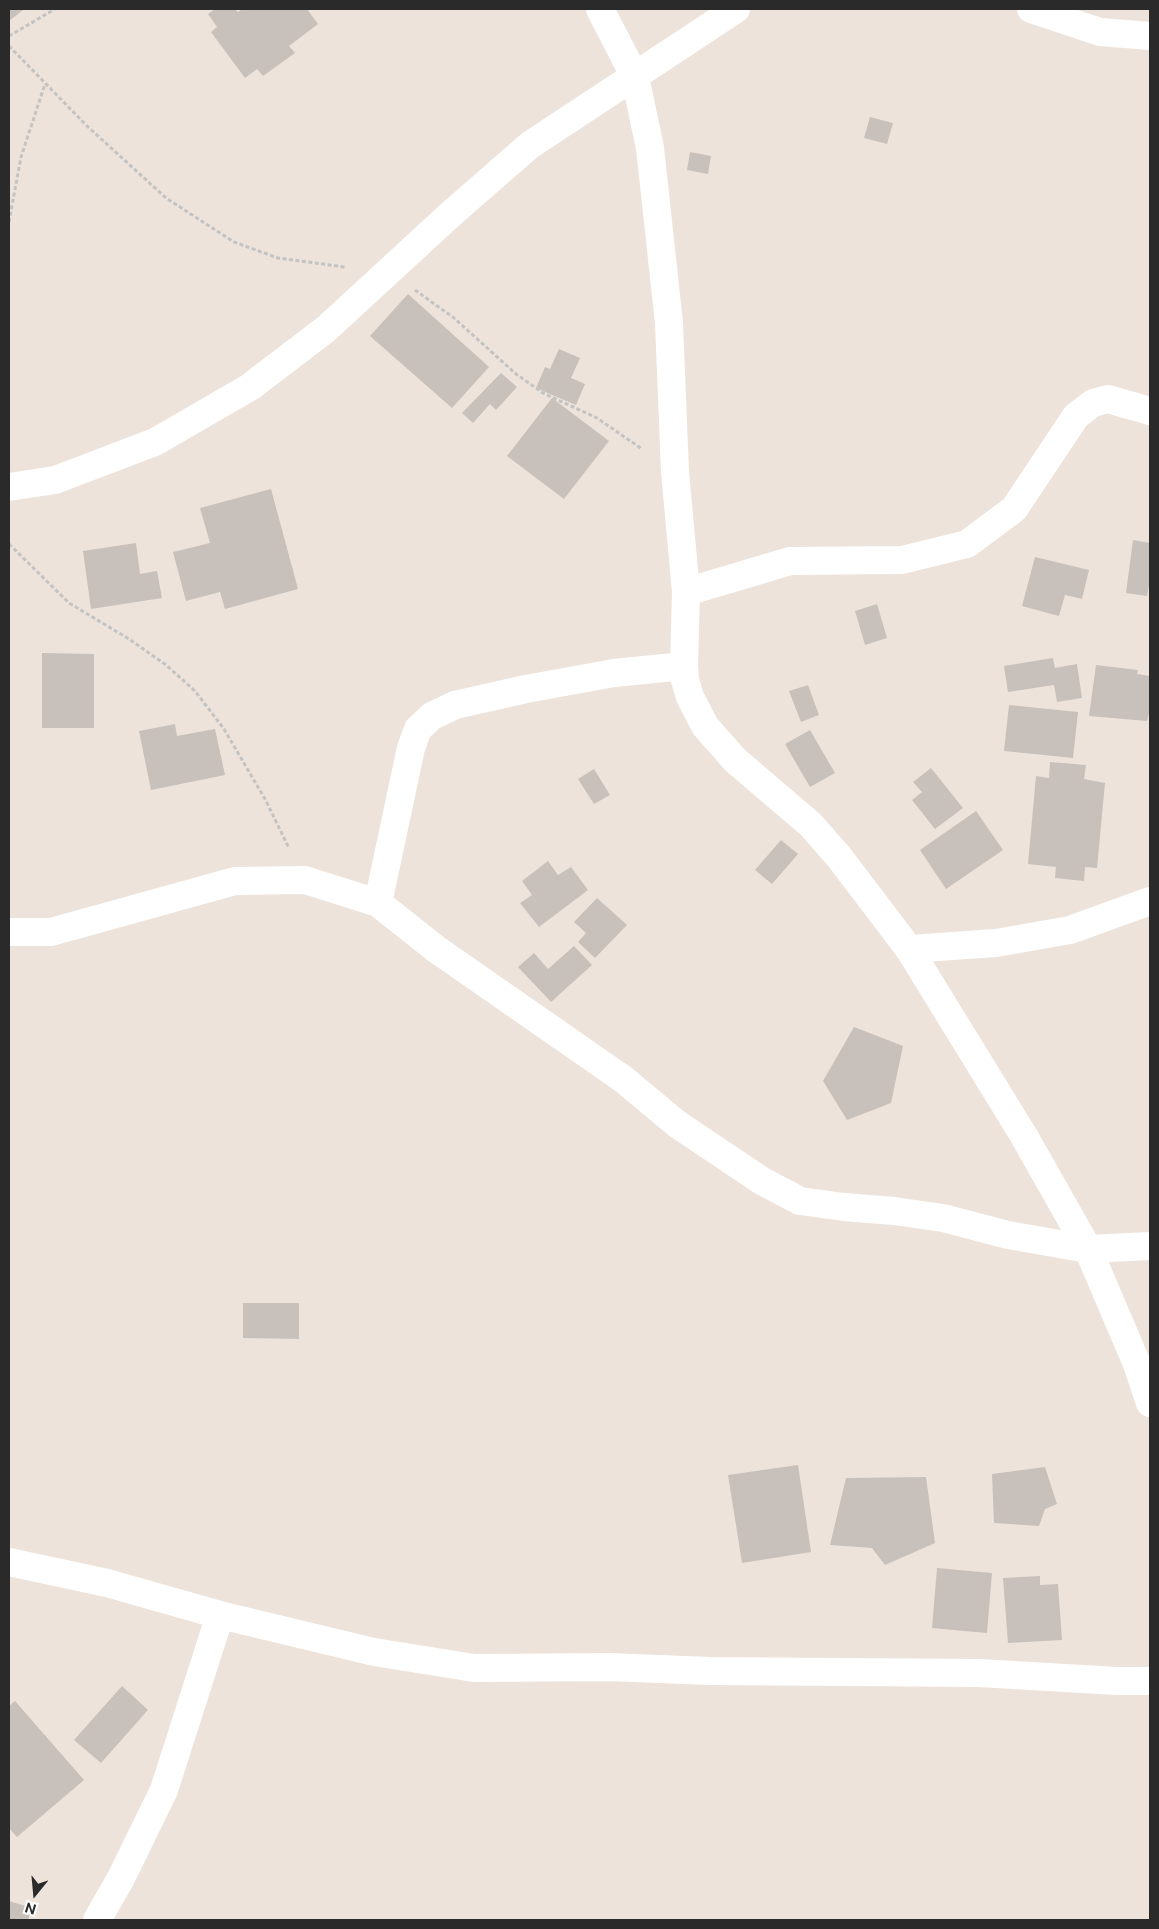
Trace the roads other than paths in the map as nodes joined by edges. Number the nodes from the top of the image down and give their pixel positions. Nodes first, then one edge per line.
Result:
1 (600, 9) edge
2 (736, 9) edge
3 (1031, 9) edge
4 (1150, 36) edge
5 (635, 77) junction
6 (1150, 411) edge
7 (9, 487) edge
8 (686, 592) junction
9 (684, 666) junction
10 (1150, 901) edge
11 (378, 903) junction
12 (9, 932) edge
13 (909, 949) junction
14 (1150, 1246) edge
15 (1088, 1249) junction
16 (1150, 1403) edge
17 (9, 1562) edge
18 (220, 1615) junction
19 (1150, 1681) edge
20 (97, 1920) edge

1 - 5 street
2 - 5 street
3 - 4 street
5 - 7 street
5 - 8 street
6 - 8 street
8 - 9 street
9 - 11 street
9 - 13 street
10 - 13 street
11 - 12 street
11 - 15 street
13 - 15 street
14 - 15 street
15 - 16 street
17 - 18 street
18 - 19 street
18 - 20 street

